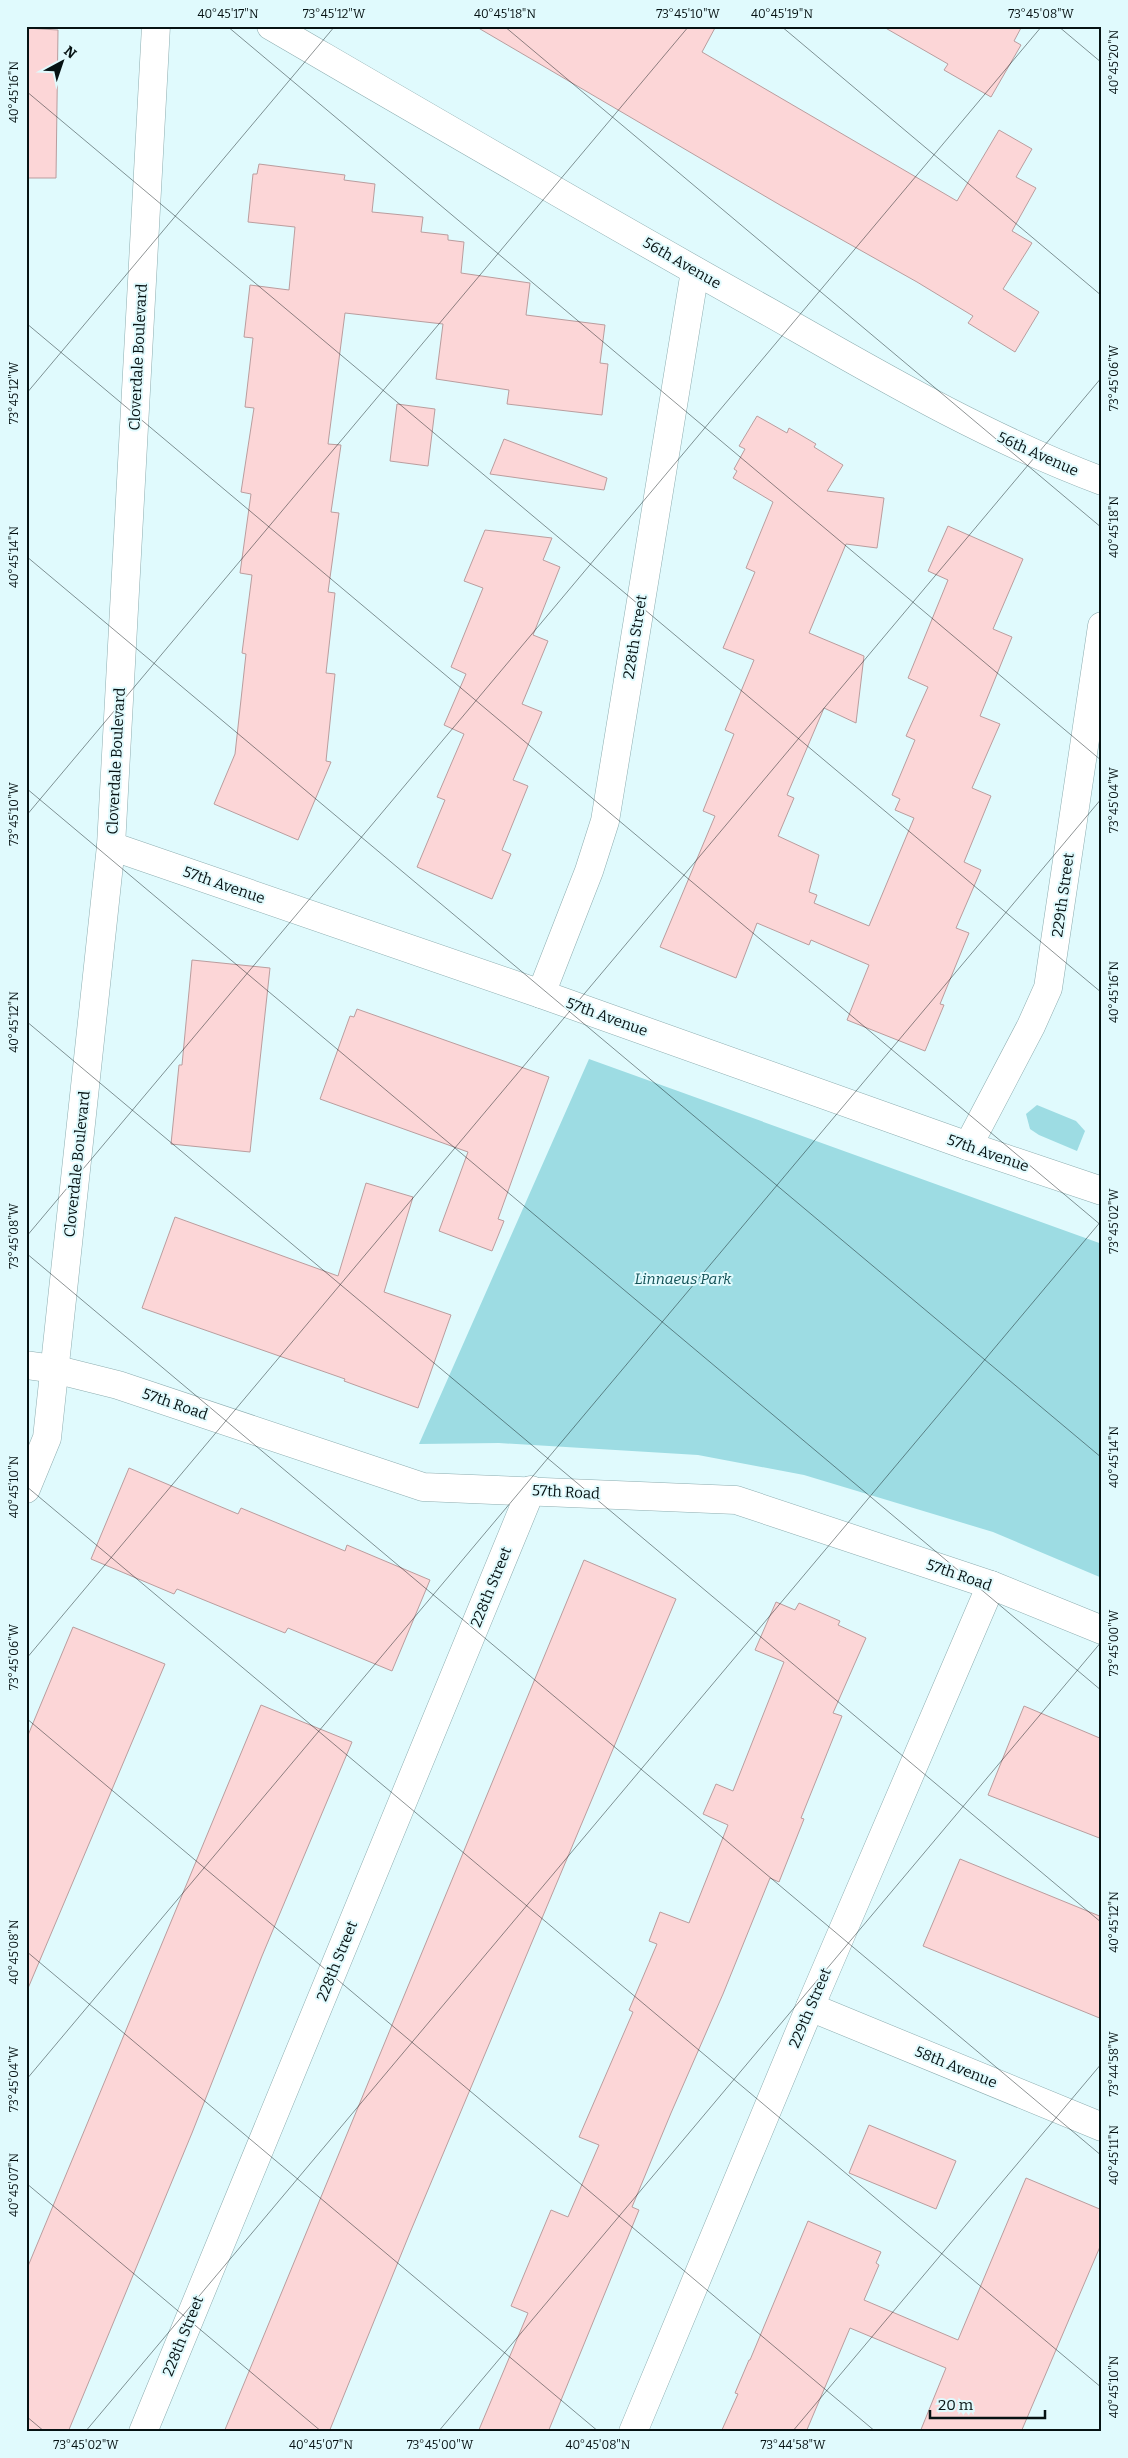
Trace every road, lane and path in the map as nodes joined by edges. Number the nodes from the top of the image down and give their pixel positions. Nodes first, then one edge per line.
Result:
1 (156, 26) edge
2 (271, 26) edge
3 (695, 271) junction
4 (1102, 481) edge
5 (1102, 626) edge
6 (111, 846) junction
7 (540, 994) junction
8 (968, 1146) junction
9 (1102, 1191) edge
10 (26, 1365) edge
11 (54, 1368) junction
12 (26, 1489) edge
13 (531, 1490) junction
14 (990, 1585) junction
15 (1102, 1630) edge
16 (810, 2008) junction
17 (1102, 2127) edge
18 (143, 2432) edge
19 (633, 2432) edge

1 - 6 street, Cloverdale Boulevard
2 - 3 street, 56th Avenue
3 - 4 street, 56th Avenue
3 - 7 street, 228th Street
5 - 8 street, 229th Street
6 - 7 street, 57th Avenue
6 - 11 street, Cloverdale Boulevard
7 - 8 street, 57th Avenue
8 - 9 street, 57th Avenue
10 - 11 street, 57th Road
11 - 12 street, Cloverdale Boulevard
11 - 13 street, 57th Road
13 - 14 street, 57th Road
13 - 18 street, 228th Street
14 - 15 street, 57th Road
14 - 16 street, 229th Street
16 - 17 street, 58th Avenue
16 - 19 street, 229th Street

